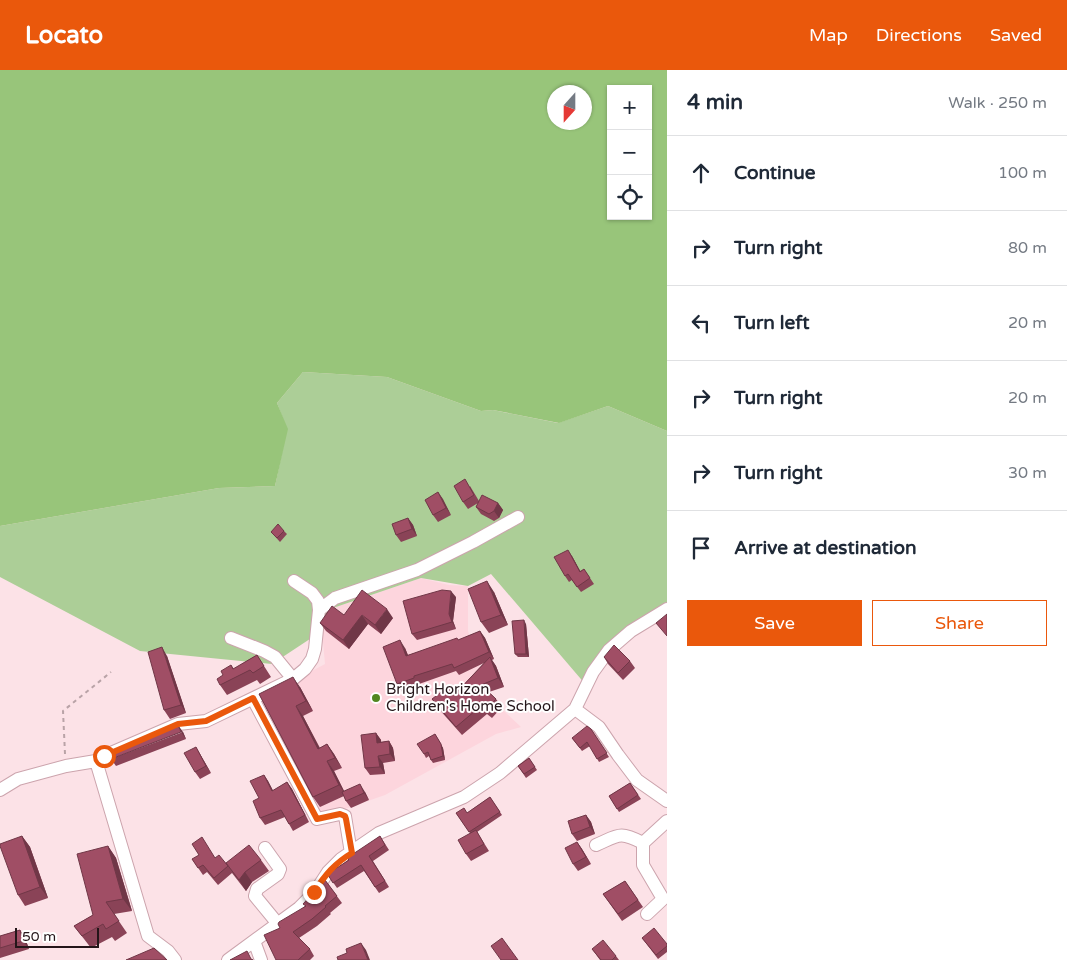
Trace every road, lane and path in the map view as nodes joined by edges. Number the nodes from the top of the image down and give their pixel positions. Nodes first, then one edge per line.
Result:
1 (518, 518) dead end
2 (294, 581) dead end
3 (667, 609) edge
4 (320, 610) junction
5 (230, 638) dead end
6 (111, 672) dead end
7 (293, 679) junction
8 (253, 698) junction
9 (575, 709) junction
10 (96, 761) junction
11 (66, 766) junction
12 (0, 790) edge
13 (667, 801) edge
14 (667, 821) edge
15 (643, 843) junction
16 (596, 845) dead end
17 (266, 848) dead end
18 (352, 853) junction
19 (647, 914) dead end
20 (278, 924) junction
21 (254, 941) junction
22 (175, 960) edge
23 (228, 960) edge
24 (261, 960) edge

1 - 4 street
2 - 4 street
3 - 9 street
4 - 7 street
5 - 7 street
6 - 11 path
7 - 8 street
8 - 10 street
8 - 18 street
9 - 13 street
9 - 18 street
10 - 11 street
10 - 22 street
11 - 12 street
14 - 15 street
15 - 16 street
15 - 19 street
17 - 20 street
18 - 20 street
20 - 21 street
21 - 23 street
21 - 24 street

